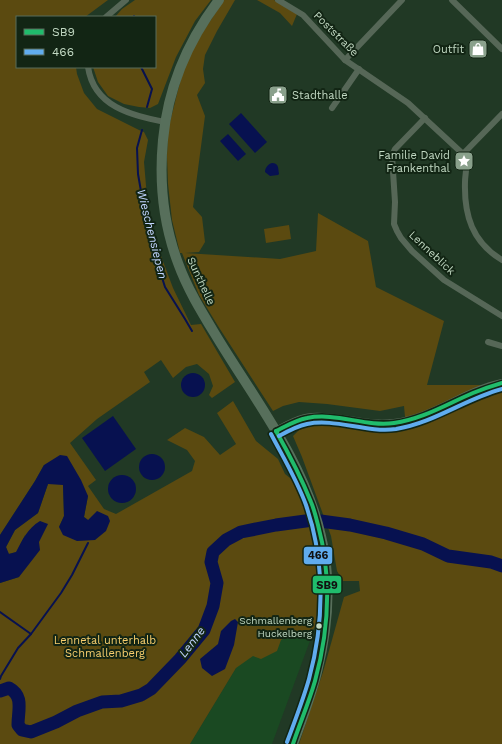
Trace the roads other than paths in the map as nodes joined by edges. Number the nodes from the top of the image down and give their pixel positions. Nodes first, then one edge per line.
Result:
1 (126, 0) edge
2 (219, 0) edge
3 (278, 0) edge
4 (402, 0) edge
5 (452, 0) edge
6 (107, 16) edge
7 (502, 49) edge
8 (345, 60) junction
9 (88, 68) edge
10 (359, 69) junction
11 (332, 108) dead end
12 (502, 114) edge
13 (425, 118) junction
14 (165, 122) junction
15 (463, 154) junction
16 (502, 260) edge
17 (502, 316) edge
18 (488, 342) dead end
19 (502, 346) edge
20 (502, 383) edge
21 (276, 431) junction
22 (293, 744) edge

1 - 6 street
2 - 14 main road, Sunthelle
3 - 8 street, Poststraße
4 - 8 street
5 - 7 street
8 - 10 street, Poststraße
9 - 14 street
10 - 11 street
10 - 13 street, Poststraße
12 - 15 street
13 - 15 street, Poststraße
13 - 17 street, Lenneblick
14 - 21 main road, Sunthelle
15 - 16 street
18 - 19 street
20 - 21 street
21 - 22 main road, Sunthelle

